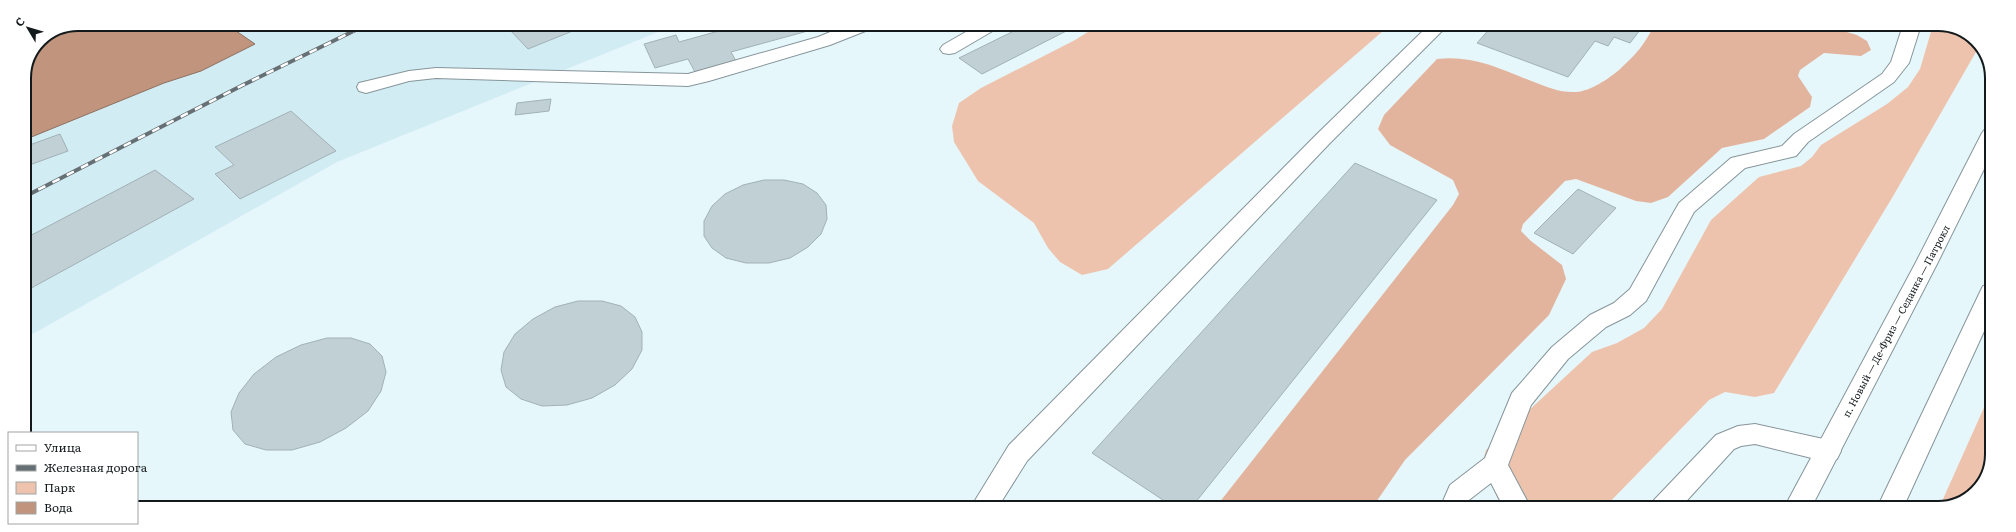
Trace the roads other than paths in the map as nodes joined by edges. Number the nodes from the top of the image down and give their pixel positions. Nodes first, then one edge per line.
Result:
1 (849, 31) edge
2 (979, 31) edge
3 (1433, 31) edge
4 (1910, 31) edge
5 (949, 49) dead end
6 (366, 86) dead end
7 (1985, 147) edge
8 (1985, 305) edge
9 (1828, 451) junction
10 (1495, 465) junction
11 (988, 501) edge
12 (1456, 501) edge
13 (1514, 501) edge
14 (1670, 501) edge
15 (1801, 501) edge
16 (1893, 501) edge

1 - 6 main road
2 - 5 main road
3 - 11 main road
4 - 10 main road
7 - 9 main road, п. Новый — Де-Фриз — Седанка — Патрокл
8 - 16 main road
9 - 14 main road
9 - 15 main road, п. Новый — Де-Фриз — Седанка — Патрокл
10 - 12 main road
10 - 13 main road

